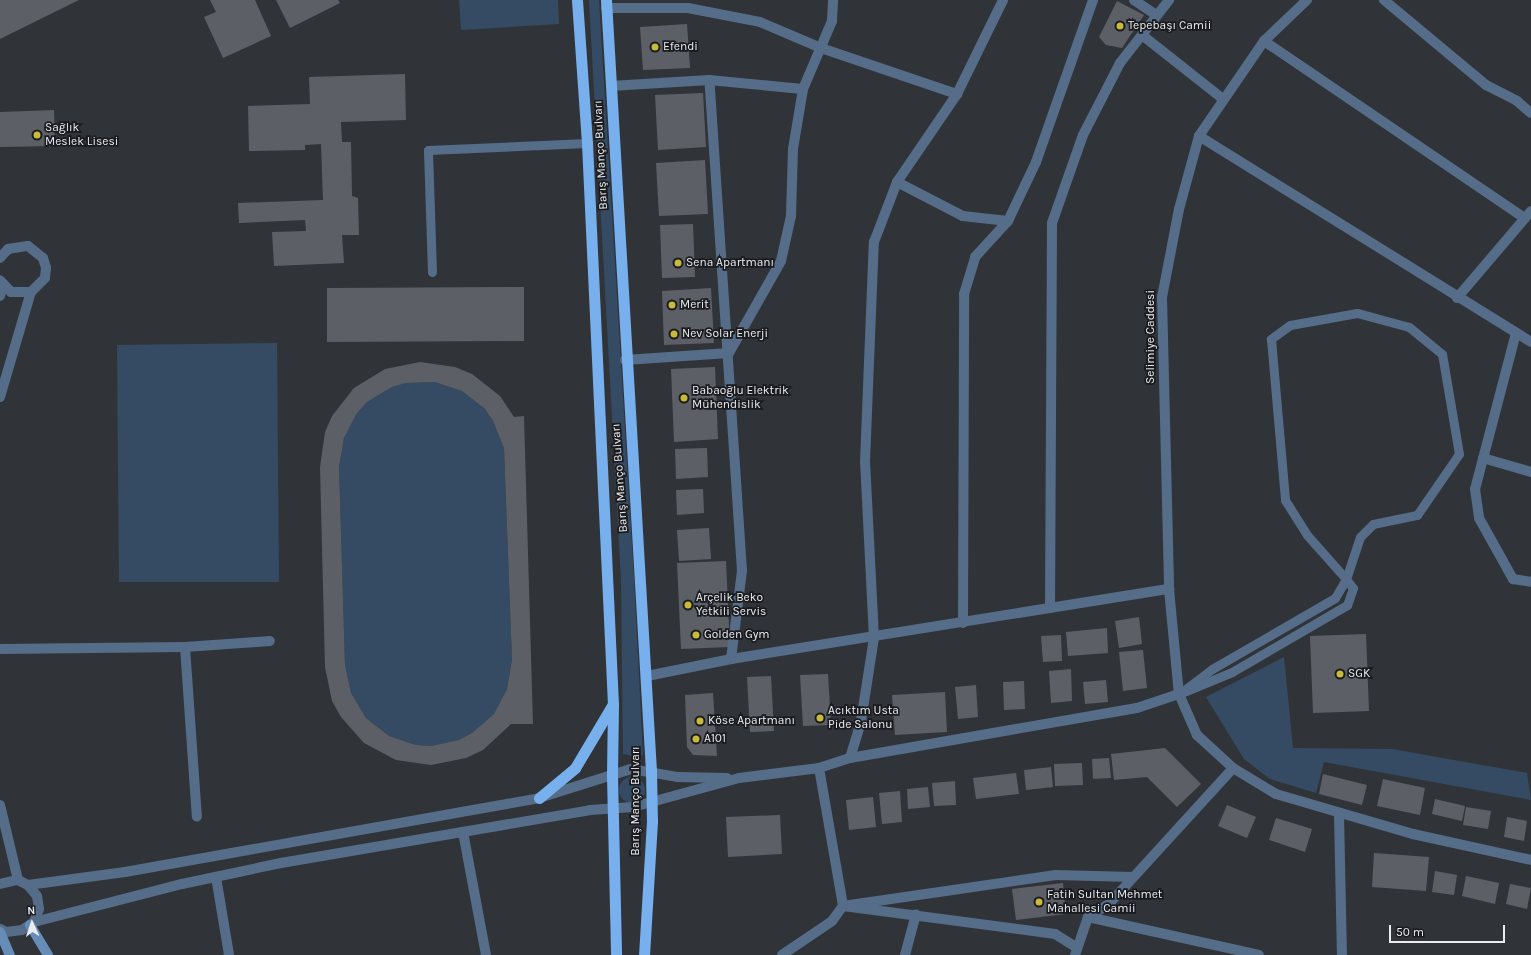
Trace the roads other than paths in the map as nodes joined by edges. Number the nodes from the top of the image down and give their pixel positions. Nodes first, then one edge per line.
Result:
1 (577, 0) edge
2 (833, 0) edge
3 (1003, 0) edge
4 (1093, 0) edge
5 (1134, 0) edge
6 (1169, 0) edge
7 (1307, 0) edge
8 (1384, 0) edge
9 (606, 4) edge
10 (1156, 15) junction
11 (1142, 35) junction
12 (1264, 41) junction
13 (821, 48) junction
14 (709, 80) junction
15 (611, 86) junction
16 (803, 89) junction
17 (957, 94) junction
18 (1223, 99) junction
19 (1531, 113) edge
20 (1199, 136) junction
21 (587, 143) junction
22 (897, 182) junction
23 (1527, 215) edge
24 (1008, 221) junction
25 (4, 248) edge
26 (0, 258) edge
27 (432, 272) dead end
28 (1, 283) edge
29 (31, 292) junction
30 (0, 296) edge
31 (1458, 298) junction
32 (1516, 333) junction
33 (1531, 342) edge
34 (729, 353) junction
35 (625, 360) junction
36 (0, 397) edge
37 (1483, 458) junction
38 (1531, 472) edge
39 (1346, 579) junction
40 (1531, 582) edge
41 (1169, 589) junction
42 (1050, 608) junction
43 (963, 623) junction
44 (874, 638) junction
45 (270, 641) dead end
46 (185, 647) junction
47 (0, 649) edge
48 (731, 659) junction
49 (647, 676) junction
50 (1179, 694) junction
51 (613, 704) junction
52 (850, 758) junction
53 (818, 768) junction
54 (1233, 768) junction
55 (651, 771) junction
56 (612, 775) junction
57 (739, 778) junction
58 (539, 798) junction
59 (652, 802) junction
60 (0, 805) edge
61 (612, 807) junction
62 (1340, 814) junction
63 (197, 817) dead end
64 (463, 832) junction
65 (1531, 860) edge
66 (216, 877) junction
67 (1133, 878) junction
68 (18, 880) junction
69 (0, 884) edge
70 (28, 885) junction
71 (843, 906) junction
72 (916, 914) junction
73 (1088, 917) junction
74 (32, 924) junction
75 (0, 929) edge
76 (0, 932) edge
77 (1076, 952) edge
78 (1229, 952) edge
79 (10, 955) edge
80 (48, 955) edge
81 (229, 955) edge
82 (486, 955) edge
83 (616, 955) edge
84 (644, 955) edge
85 (782, 955) edge
86 (905, 955) edge
87 (1259, 955) edge
88 (1342, 955) edge

1 - 21 highway, Barış Manço Bulvarı
2 - 13 street
3 - 17 street
4 - 24 street
5 - 10 street
6 - 10 street
7 - 12 street, Selimiye Caddesi
8 - 19 street
9 - 13 street
9 - 15 highway, Barış Manço Bulvarı
10 - 11 street
11 - 18 street
11 - 42 street
12 - 18 street, Selimiye Caddesi
12 - 23 street
13 - 16 street
13 - 17 street
14 - 15 street
14 - 16 street
14 - 34 street
15 - 35 highway, Barış Manço Bulvarı
16 - 34 street
17 - 22 street
18 - 20 street, Selimiye Caddesi
20 - 31 street
20 - 41 street, Selimiye Caddesi
21 - 27 lane
21 - 51 highway, Barış Manço Bulvarı
22 - 24 street
22 - 44 street
23 - 31 street
24 - 43 street
25 - 26 street
25 - 29 street
28 - 29 street
28 - 30 street
29 - 36 street
31 - 32 street
32 - 33 street
32 - 37 street
34 - 35 street
34 - 48 street
35 - 49 highway, Barış Manço Bulvarı
37 - 38 street
37 - 40 street
39 - 39 lane
39 - 50 lane
39 - 50 lane
41 - 42 street
41 - 50 street, Selimiye Caddesi
42 - 43 street
43 - 44 street
44 - 48 street
44 - 52 street
45 - 46 street
46 - 47 street
46 - 63 street
48 - 49 street
49 - 55 highway, Barış Manço Bulvarı
50 - 52 street
50 - 54 street, Selimiye Caddesi
51 - 56 highway, Barış Manço Bulvarı
51 - 58 highway
52 - 53 street
53 - 57 street
53 - 71 street
54 - 62 street, Selimiye Caddesi
54 - 67 street
55 - 56 street
55 - 57 street
55 - 59 highway, Barış Manço Bulvarı
56 - 58 street
56 - 61 highway, Barış Manço Bulvarı
57 - 59 street
58 - 70 street
59 - 61 street
59 - 84 highway, Barış Manço Bulvarı
60 - 68 street
61 - 64 street
61 - 83 highway, Barış Manço Bulvarı
62 - 65 street, Selimiye Caddesi
62 - 88 street
64 - 66 street
64 - 82 street
66 - 74 street
66 - 81 street
67 - 71 street
67 - 73 street
68 - 69 street
68 - 70 street
70 - 74 street
71 - 72 street
71 - 85 street
72 - 77 street
72 - 86 street
73 - 77 street
73 - 78 street
74 - 75 street
74 - 80 main road
76 - 79 main road
78 - 87 street

